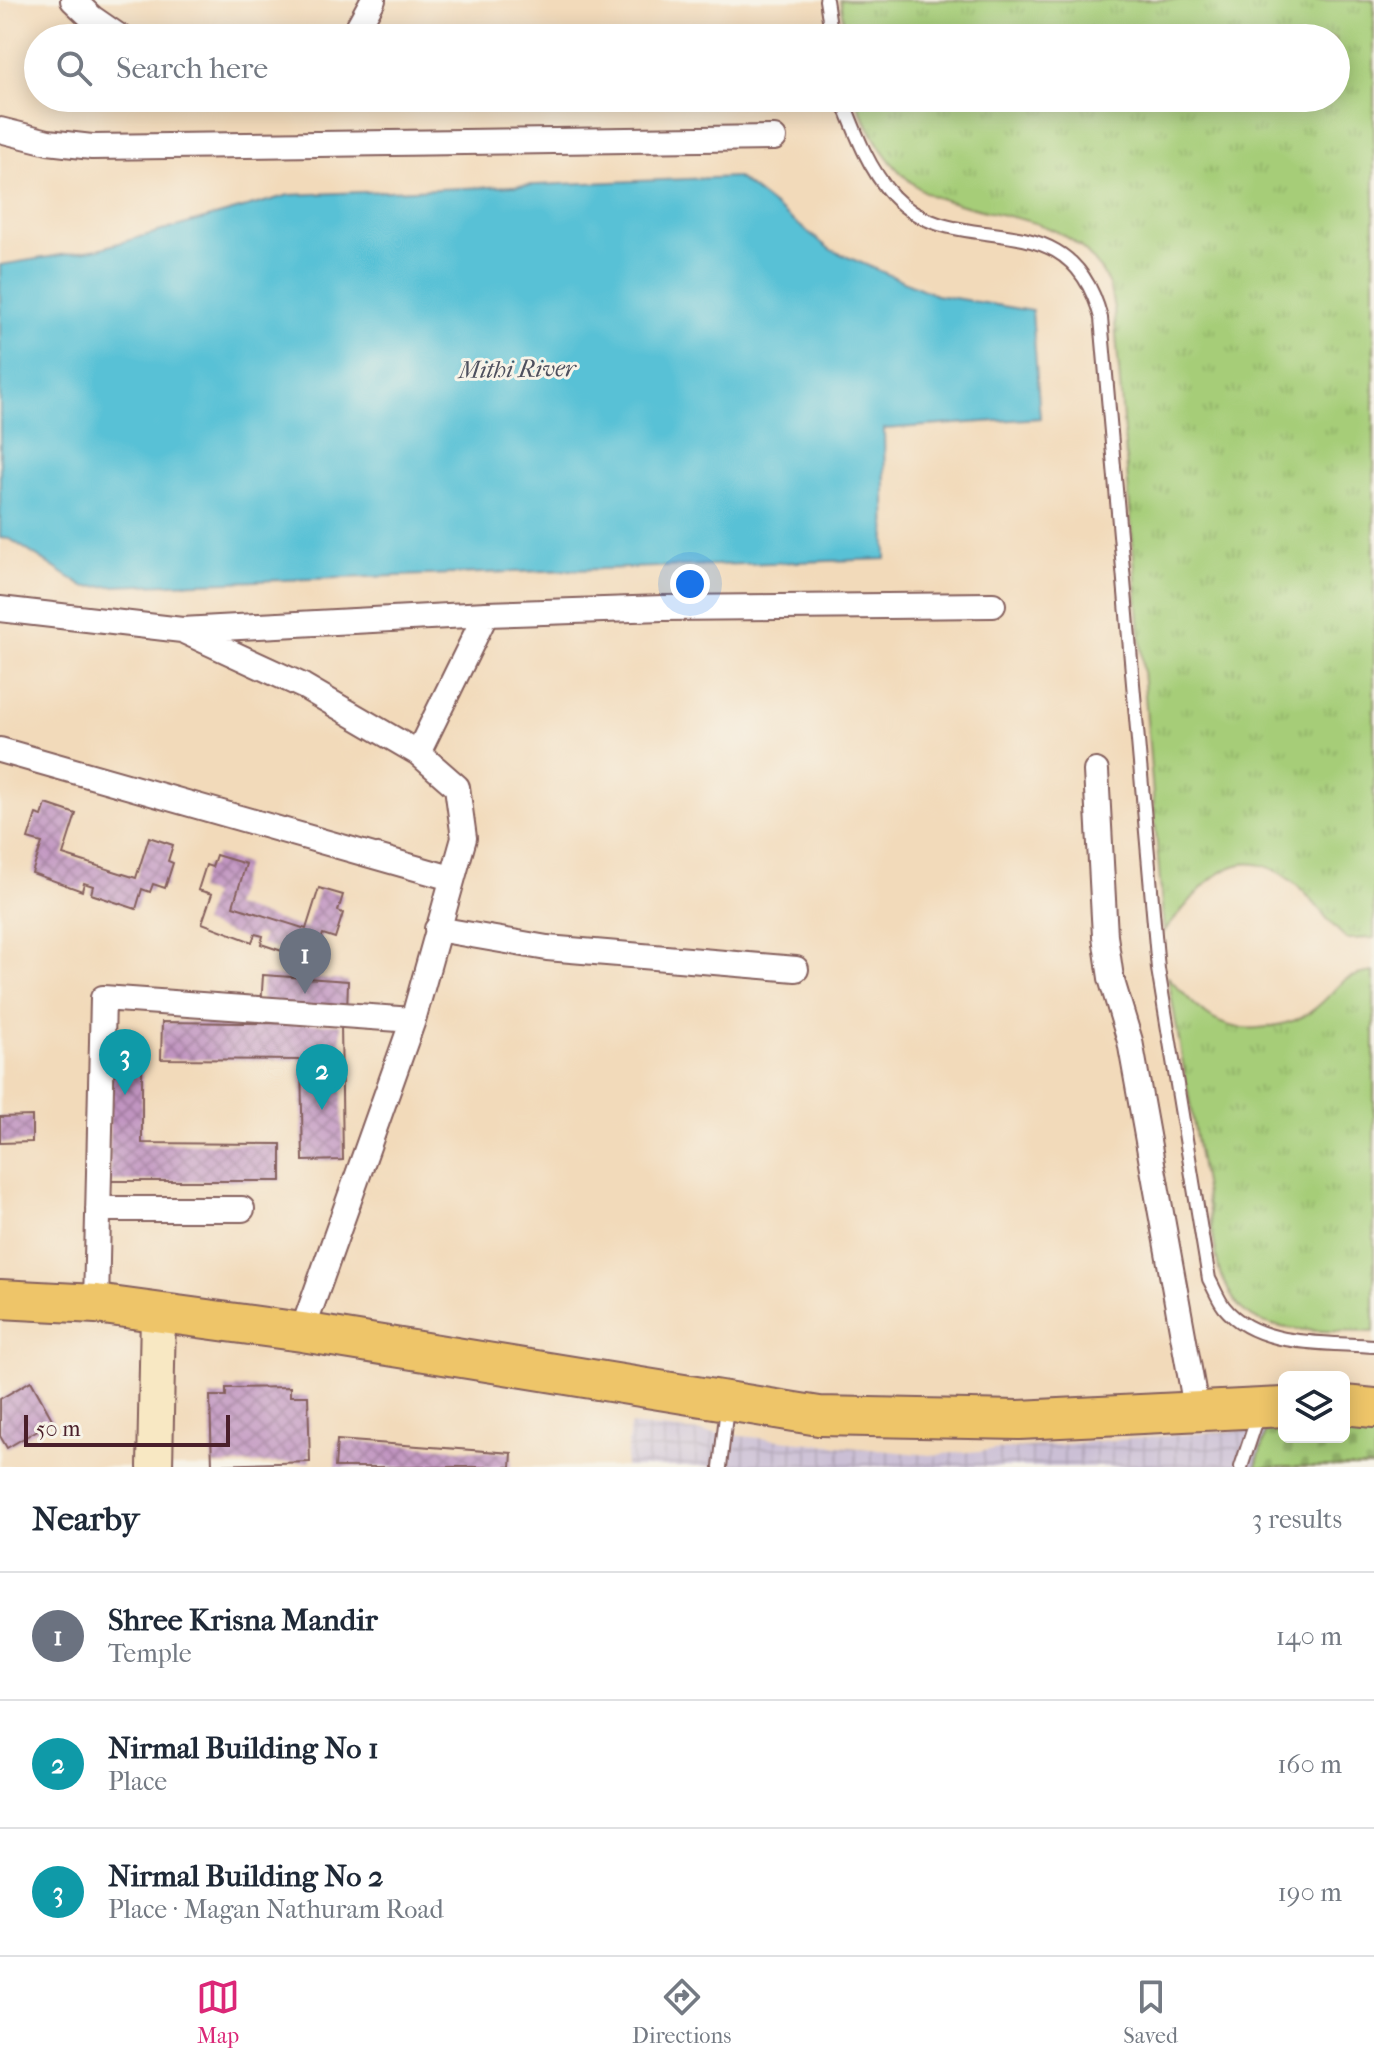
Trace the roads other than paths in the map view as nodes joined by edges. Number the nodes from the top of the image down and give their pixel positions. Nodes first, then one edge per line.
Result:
1 (73, 0) edge
2 (373, 0) edge
3 (826, 0) edge
4 (101, 24) edge
5 (360, 24) edge
6 (830, 24) edge
7 (848, 112) edge
8 (0, 130) edge
9 (774, 138) dead end
10 (993, 605) dead end
11 (0, 609) edge
12 (486, 614) junction
13 (182, 630) junction
14 (0, 750) edge
15 (418, 753) junction
16 (1096, 771) dead end
17 (451, 878) junction
18 (437, 929) junction
19 (796, 969) dead end
20 (413, 1020) junction
21 (98, 1209) junction
22 (242, 1209) dead end
23 (0, 1299) edge
24 (96, 1304) junction
25 (158, 1314) junction
26 (302, 1332) junction
27 (1374, 1346) edge
28 (728, 1401) junction
29 (1350, 1406) edge
30 (1272, 1408) edge
31 (1374, 1408) edge
32 (1197, 1413) junction
33 (155, 1467) edge
34 (720, 1467) edge
35 (1241, 1467) edge

1 - 4 street
2 - 5 street
3 - 6 lane
7 - 27 lane
8 - 9 street
10 - 12 street
11 - 13 street
12 - 13 street
12 - 15 street
13 - 15 street
14 - 17 street
15 - 17 street
16 - 32 street
17 - 18 street
18 - 19 street
18 - 20 street
20 - 21 street
20 - 26 street
21 - 22 street
21 - 24 street
23 - 24 main road
24 - 25 main road
25 - 26 main road
25 - 33 main road
26 - 28 main road
28 - 32 main road
28 - 34 lane
29 - 31 main road
30 - 32 main road
30 - 35 lane

